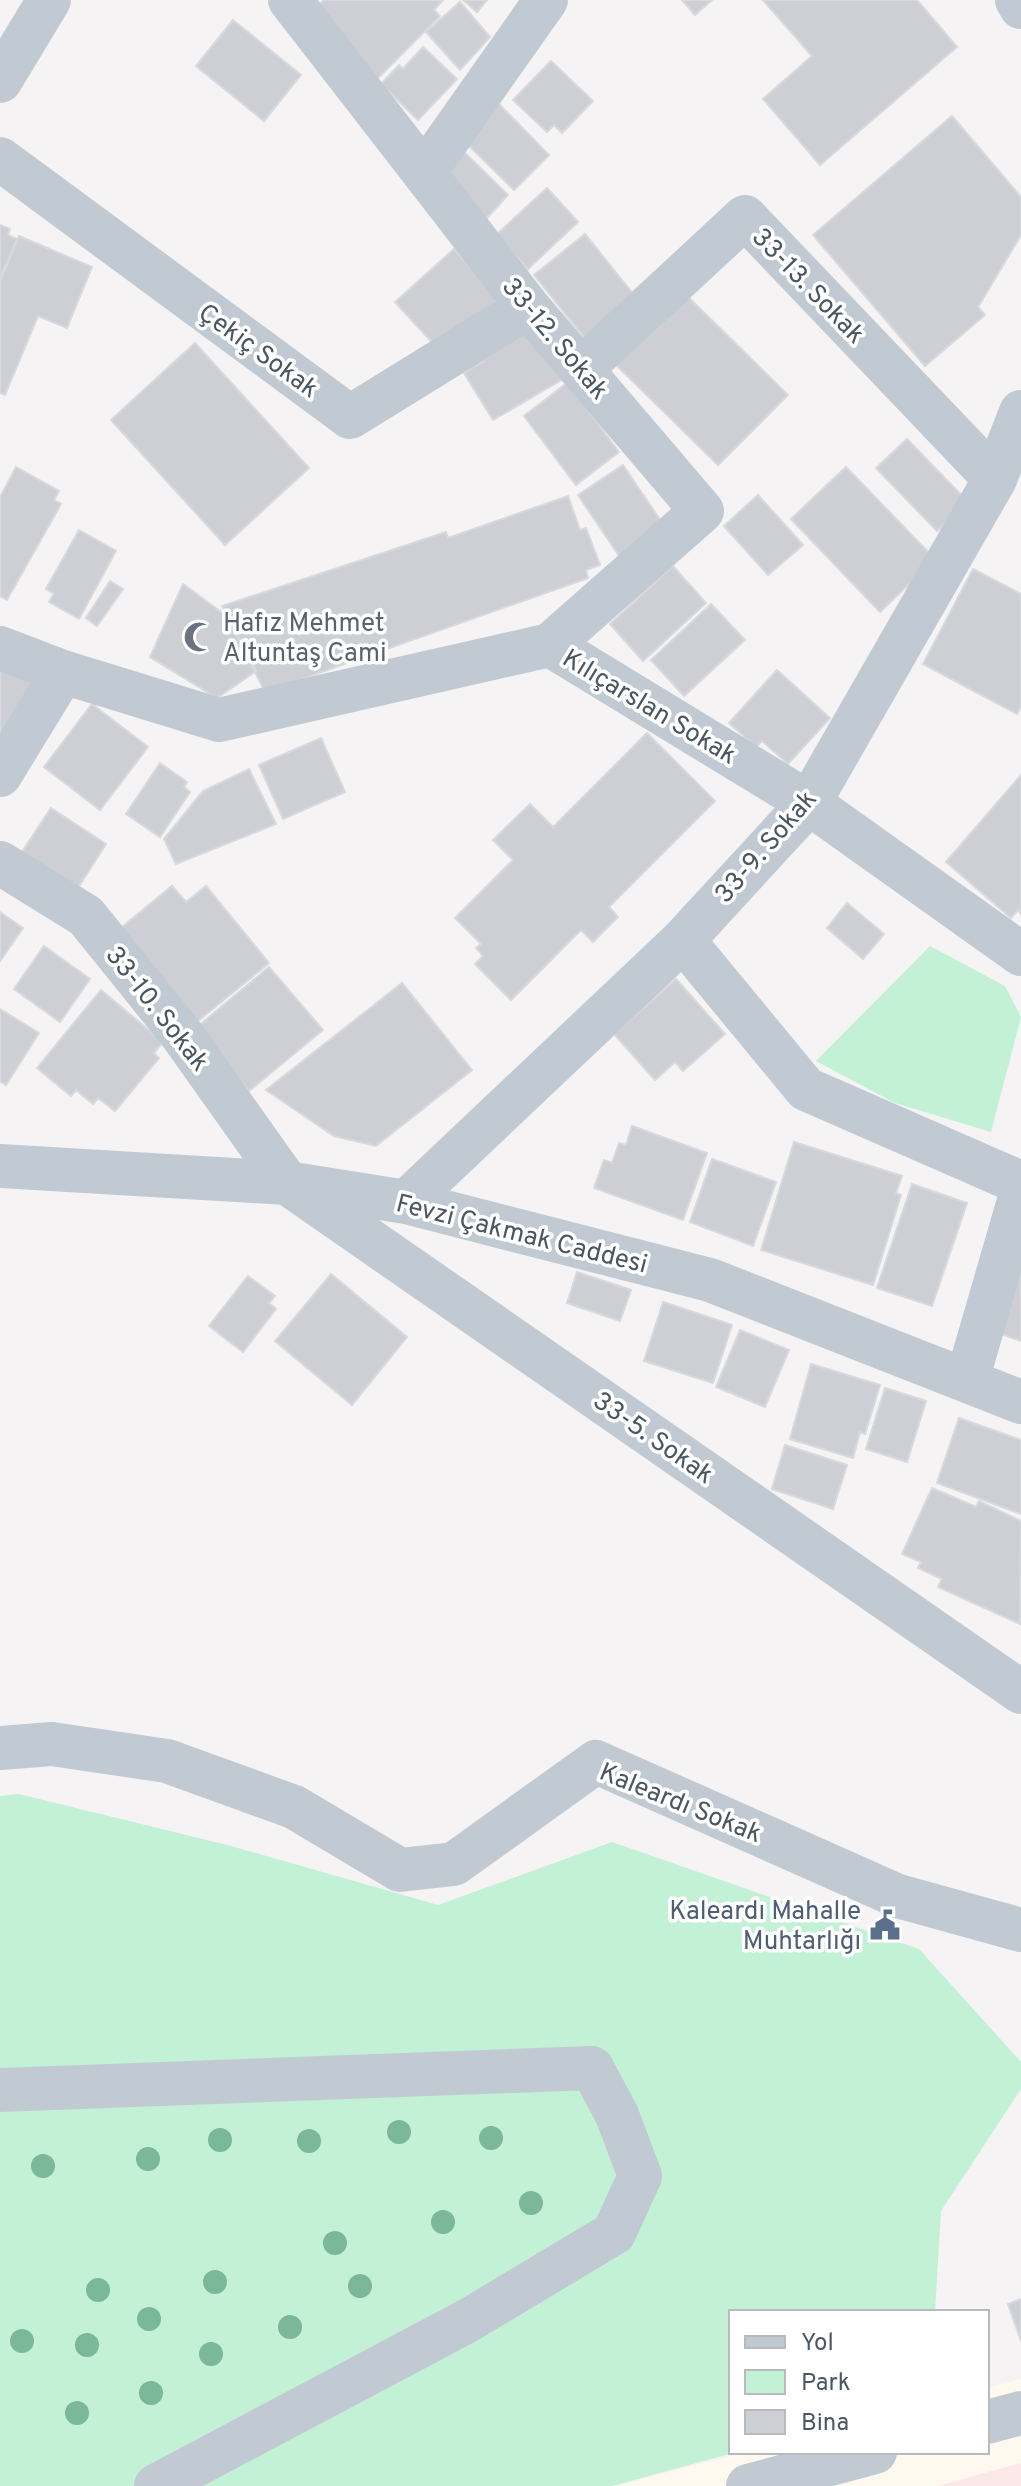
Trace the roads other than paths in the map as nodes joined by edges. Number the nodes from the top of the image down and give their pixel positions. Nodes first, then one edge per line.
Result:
1 (49, 0) edge
2 (290, 0) edge
3 (546, 0) edge
4 (1017, 0) edge
5 (1021, 7) edge
6 (0, 81) edge
7 (0, 159) edge
8 (424, 173) junction
9 (528, 307) junction
10 (581, 369) junction
11 (1021, 412) edge
12 (995, 479) junction
13 (550, 645) junction
14 (0, 648) edge
15 (63, 672) junction
16 (0, 775) edge
17 (809, 803) junction
18 (0, 863) edge
19 (683, 940) junction
20 (1021, 954) edge
21 (0, 1166) edge
22 (287, 1183) junction
23 (1021, 1183) edge
24 (1021, 1194) edge
25 (406, 1202) junction
26 (967, 1380) junction
27 (1021, 1402) edge
28 (1021, 1692) edge
29 (0, 1748) edge
30 (1021, 1930) edge
31 (0, 2090) edge
32 (1021, 2413) edge
33 (989, 2421) edge
34 (868, 2454) edge
35 (156, 2486) edge
36 (748, 2486) edge

1 - 6 street
2 - 8 street, 33-12. Sokak
3 - 8 street
4 - 5 street
7 - 9 street, Çekiç Sokak
8 - 9 street, 33-12. Sokak
9 - 10 street, 33-12. Sokak
10 - 12 street, 33-13. Sokak
10 - 13 street, 33-12. Sokak
11 - 12 street, 33-9. Sokak
12 - 17 street, 33-9. Sokak
13 - 15 street, Kılıçarslan Sokak
13 - 17 street, Kılıçarslan Sokak
14 - 15 street, Kılıçarslan Sokak
15 - 16 street
17 - 19 street, 33-9. Sokak
17 - 20 street, Kılıçarslan Sokak
18 - 22 street, 33-10. Sokak
19 - 23 street
19 - 25 street, 33-9. Sokak
21 - 22 street, Fevzi Çakmak Caddesi
22 - 25 street, Fevzi Çakmak Caddesi
22 - 28 street, 33-5. Sokak
24 - 26 street
25 - 26 street, Fevzi Çakmak Caddesi
26 - 27 street, Fevzi Çakmak Caddesi
29 - 30 street, Kaleardı Sokak
31 - 35 street
32 - 33 street
34 - 36 street

